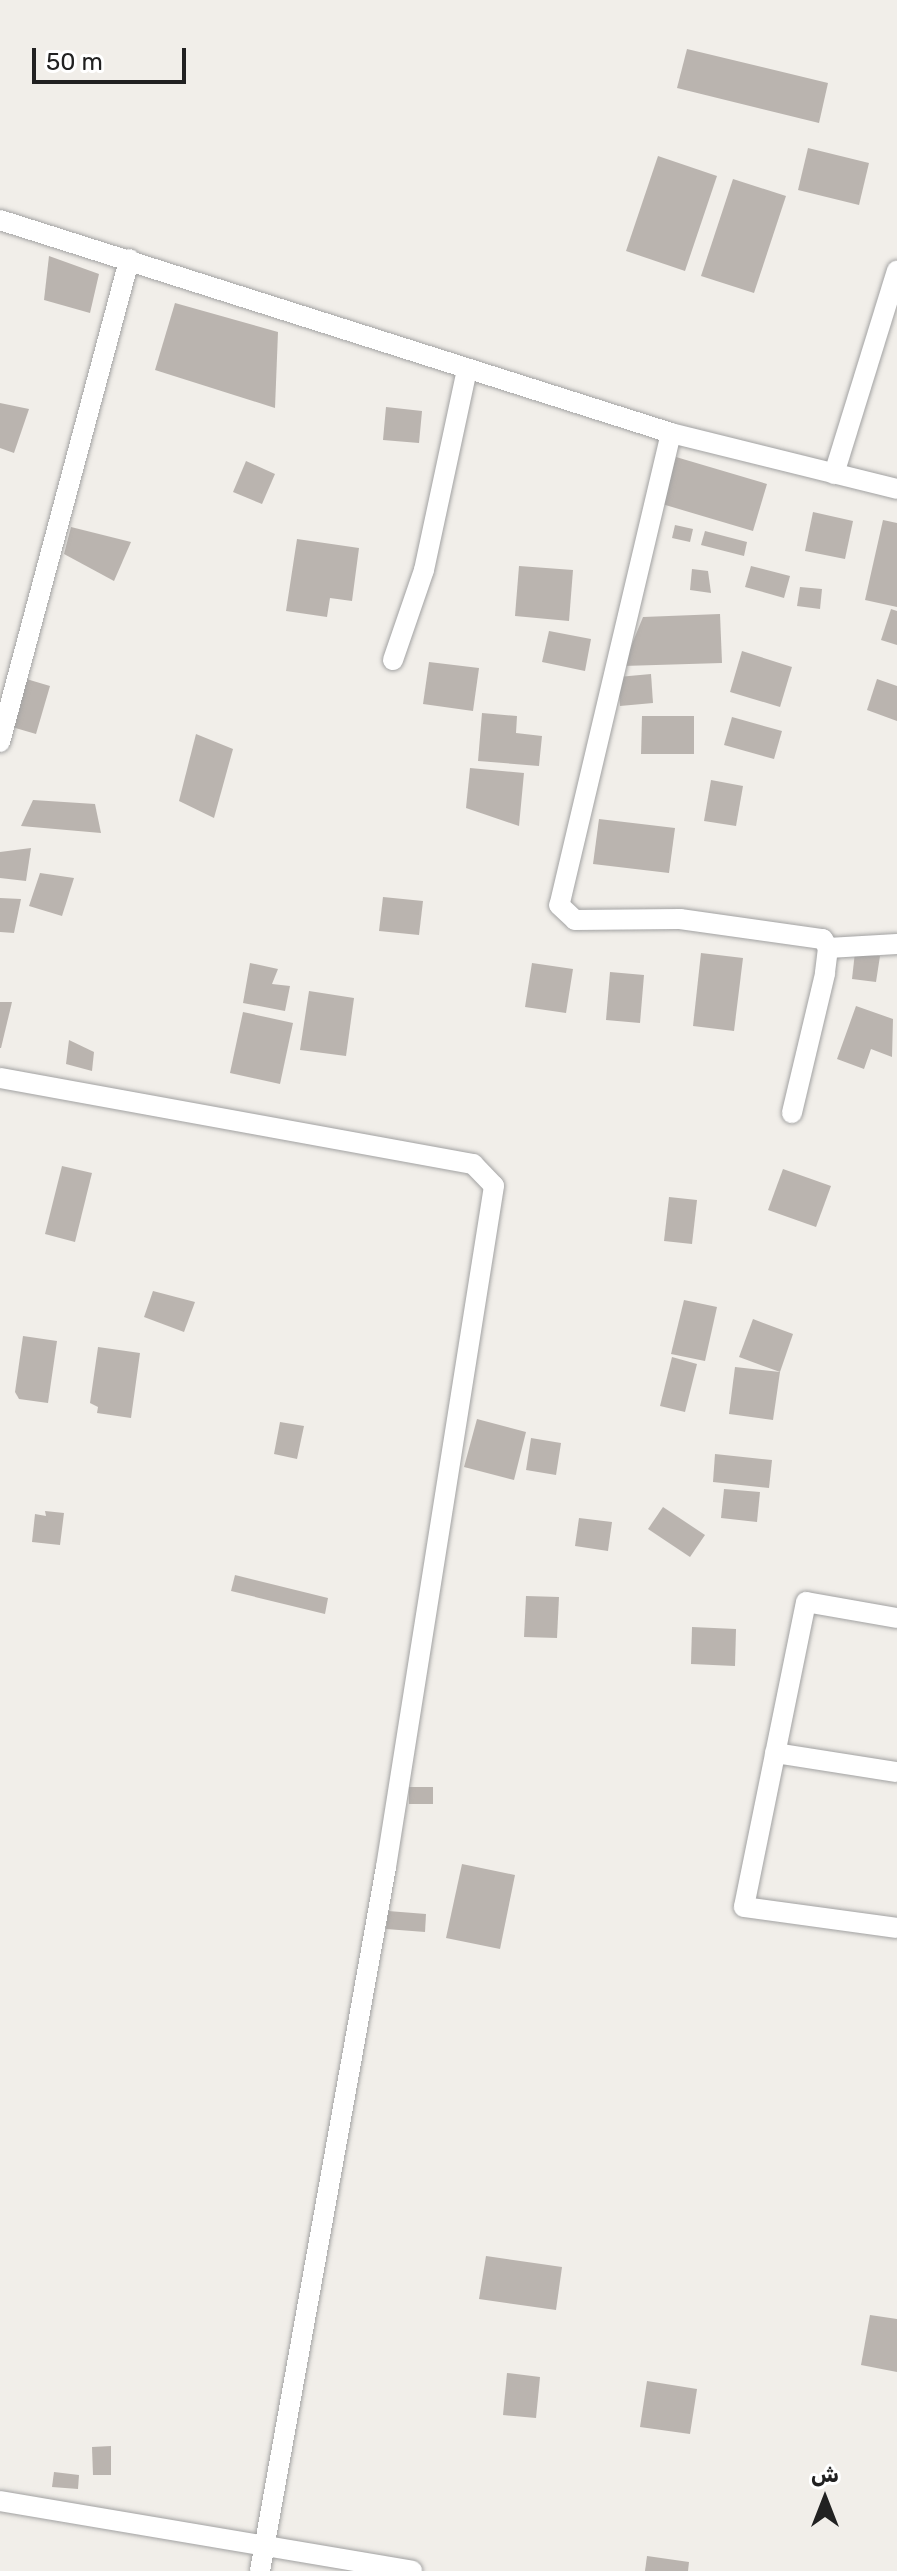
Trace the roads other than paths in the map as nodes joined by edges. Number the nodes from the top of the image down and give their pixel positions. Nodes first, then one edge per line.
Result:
1 (0, 220) edge
2 (129, 259) junction
3 (897, 271) edge
4 (888, 329) edge
5 (467, 369) junction
6 (671, 433) junction
7 (834, 474) junction
8 (897, 489) edge
9 (393, 660) dead end
10 (0, 742) edge
11 (897, 944) edge
12 (828, 948) junction
13 (0, 1078) edge
14 (792, 1113) dead end
15 (897, 1618) edge
16 (775, 1753) junction
17 (897, 1772) edge
18 (897, 1928) edge
19 (0, 2501) edge
20 (264, 2543) junction
21 (260, 2571) edge
22 (412, 2571) edge

1 - 2 street
2 - 5 street
2 - 10 street
3 - 4 street
4 - 7 street
5 - 6 street
5 - 9 street
6 - 7 street
6 - 12 street
7 - 8 street
11 - 12 street
12 - 14 street
13 - 20 street
15 - 16 street
16 - 17 street
16 - 18 street
19 - 20 street
20 - 21 street
20 - 22 street

